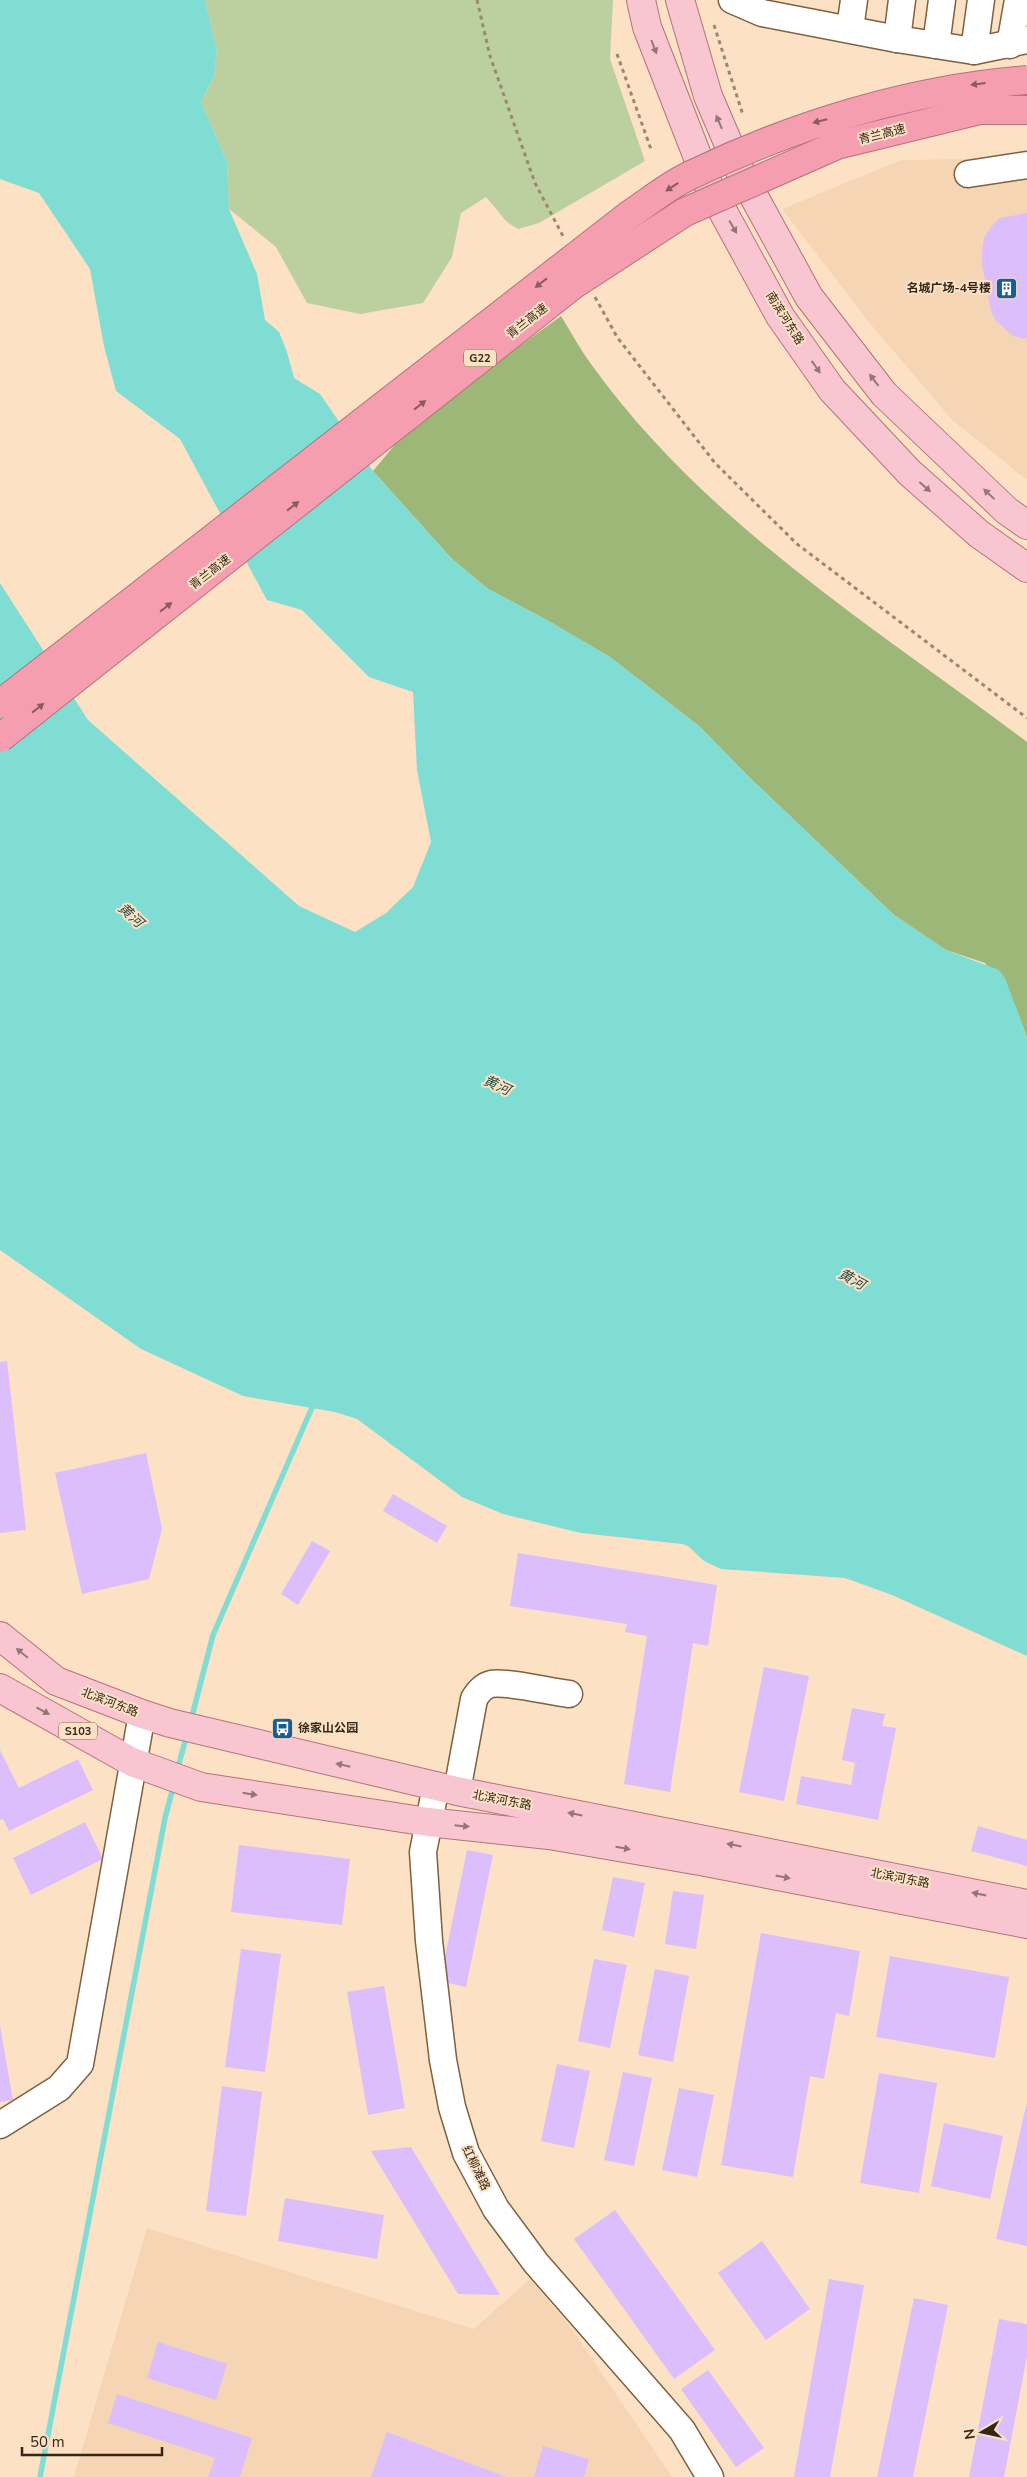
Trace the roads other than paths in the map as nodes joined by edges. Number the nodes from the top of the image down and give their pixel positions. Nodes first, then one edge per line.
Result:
1 (641, 0) edge
2 (680, 0) edge
3 (732, 0) edge
4 (854, 0) edge
5 (902, 0) edge
6 (942, 0) edge
7 (981, 0) edge
8 (1018, 0) edge
9 (850, 29) junction
10 (897, 39) junction
11 (1019, 42) edge
12 (936, 45) junction
13 (974, 51) junction
14 (1027, 80) edge
15 (1027, 110) edge
16 (1027, 165) edge
17 (968, 174) dead end
18 (1027, 525) edge
19 (1027, 568) edge
20 (0, 704) edge
21 (0, 738) edge
22 (0, 1636) edge
23 (0, 1688) edge
24 (569, 1694) dead end
25 (142, 1714) junction
26 (145, 1767) junction
27 (446, 1788) junction
28 (428, 1822) junction
29 (1027, 1904) edge
30 (1027, 1924) edge
31 (0, 2125) edge
32 (710, 2477) edge

1 -> 19 main road, 南滨河东路
18 -> 2 main road
3 - 9 street
4 - 9 street
5 - 10 street
6 - 12 street
7 - 13 street
8 - 11 street
9 - 10 street
10 - 12 street
11 - 13 street
12 - 13 street
14 -> 20 highway, 青兰高速 / G22, bridge
21 -> 15 highway, 青兰高速 / G22, bridge
16 - 17 street
25 -> 22 main road, 北滨河东路
23 -> 26 main road, 北滨河东路 / S103
24 - 27 street, 红柳滩路
25 - 26 street
27 -> 25 main road, 北滨河东路
26 -> 28 main road, 北滨河东路
26 - 31 street
27 - 28 street, 红柳滩路
29 -> 27 main road, 北滨河东路
28 -> 30 main road, 北滨河东路
28 - 32 street, 红柳滩路

